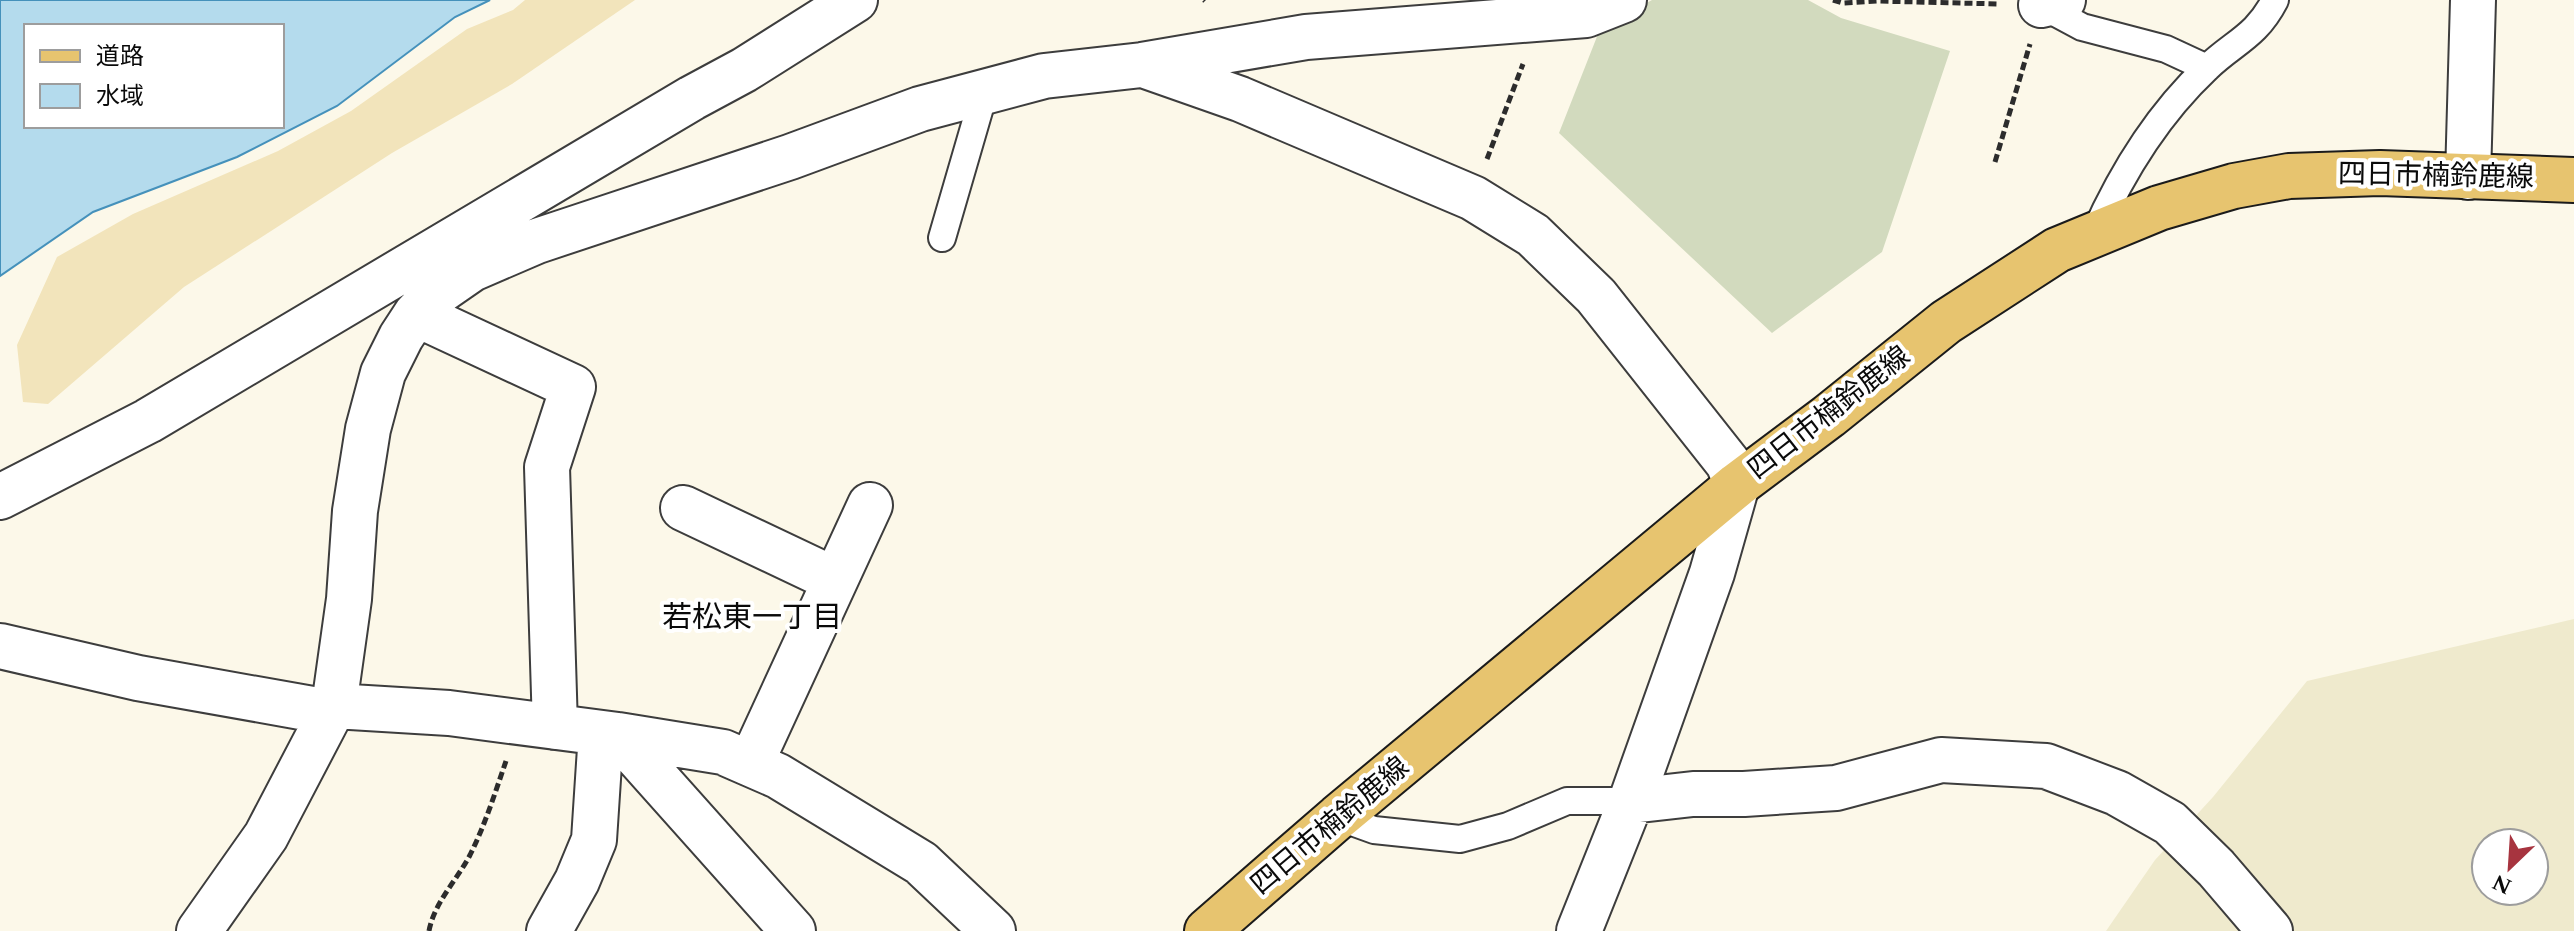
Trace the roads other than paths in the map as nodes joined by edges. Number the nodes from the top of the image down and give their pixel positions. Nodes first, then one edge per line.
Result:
1 (855, 0) edge
2 (1624, 0) edge
3 (2275, 0) edge
4 (2473, 0) edge
5 (2052, 3) edge
6 (1142, 65) junction
7 (2207, 68) junction
8 (985, 90) junction
9 (2468, 177) junction
10 (2574, 180) edge
11 (2094, 235) junction
12 (942, 238) dead end
13 (416, 314) junction
14 (1737, 485) junction
15 (0, 497) edge
16 (870, 505) dead end
17 (683, 508) dead end
18 (835, 580) junction
19 (0, 646) edge
20 (332, 709) junction
21 (537, 725) junction
22 (609, 734) junction
23 (751, 763) junction
24 (1631, 801) junction
25 (1338, 817) junction
26 (199, 931) edge
27 (549, 931) edge
28 (793, 931) edge
29 (993, 931) edge
30 (1207, 931) edge
31 (1579, 931) edge
32 (2270, 931) edge

1 - 15 street
2 - 6 street
3 - 7 lane
4 - 9 street
5 - 7 lane
6 - 8 street
6 - 14 street
7 - 11 lane
8 - 12 lane
8 - 13 street
9 - 10 main road, 四日市楠鈴鹿線
9 - 11 main road, 四日市楠鈴鹿線
11 - 14 main road, 四日市楠鈴鹿線
13 - 20 street
13 - 21 street
14 - 24 street
14 - 25 main road, 四日市楠鈴鹿線
16 - 18 street
17 - 18 street
18 - 23 street
19 - 20 street
20 - 21 street
20 - 26 street
21 - 22 street
22 - 23 street
22 - 27 street
22 - 28 street
23 - 29 street
24 - 25 lane
24 - 31 street
24 - 32 street
25 - 30 main road, 四日市楠鈴鹿線

